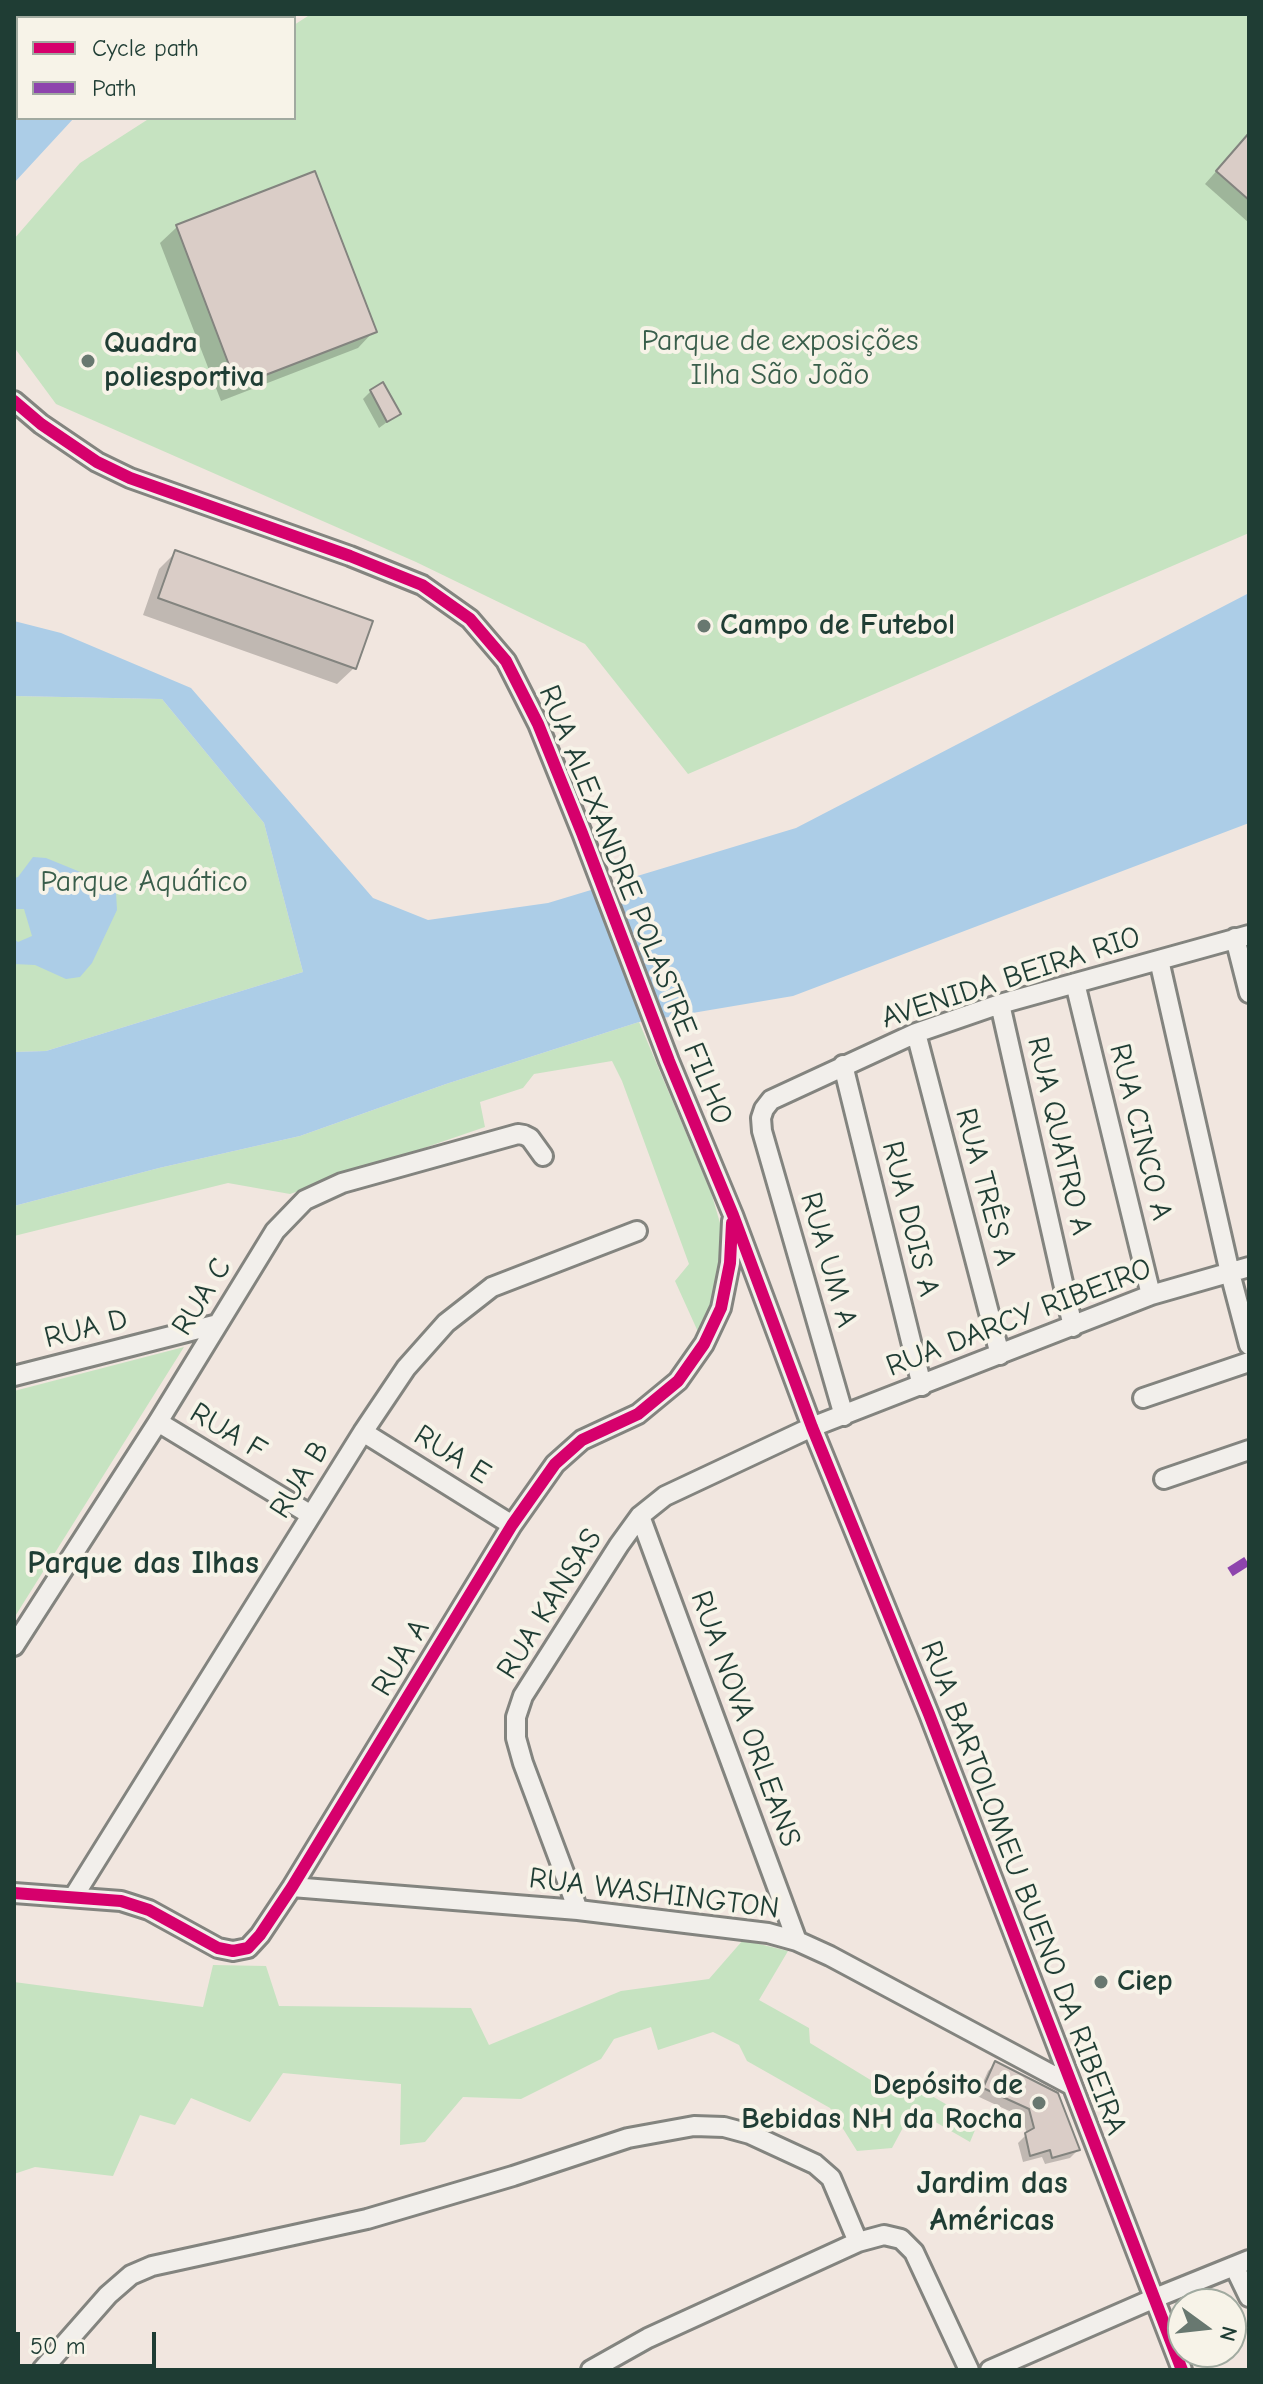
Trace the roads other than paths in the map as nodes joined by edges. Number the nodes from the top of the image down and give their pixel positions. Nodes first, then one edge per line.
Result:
1 (14, 401) edge
2 (1242, 937) edge
3 (1159, 960) junction
4 (1075, 983) junction
5 (1249, 993) edge
6 (1000, 1004) junction
7 (916, 1033) junction
8 (843, 1065) junction
9 (761, 1118) joint
10 (543, 1156) dead end
11 (733, 1215) junction
12 (637, 1231) dead end
13 (1249, 1267) edge
14 (1230, 1273) junction
15 (1151, 1295) junction
16 (218, 1324) junction
17 (1073, 1327) junction
18 (1249, 1345) edge
19 (1000, 1355) junction
20 (1249, 1362) edge
21 (14, 1376) edge
22 (922, 1386) junction
23 (1143, 1398) dead end
24 (844, 1416) junction
25 (158, 1422) junction
26 (812, 1427) junction
27 (363, 1432) junction
28 (1249, 1450) edge
29 (1164, 1479) dead end
30 (311, 1515) junction
31 (640, 1516) junction
32 (512, 1525) junction
33 (14, 1646) edge
34 (292, 1887) junction
35 (14, 1893) edge
36 (74, 1896) junction
37 (578, 1910) junction
38 (797, 1941) junction
39 (1071, 2085) junction
40 (858, 2242) junction
41 (1242, 2263) edge
42 (1249, 2297) edge
43 (1155, 2298) junction
44 (42, 2370) edge
45 (591, 2370) edge
46 (969, 2370) edge
47 (990, 2370) edge
48 (1182, 2370) edge

1 - 11 street, RUA ALEXANDRE POLASTRE FILHO
2 - 3 street, AVENIDA BEIRA RIO
2 - 5 street
3 - 4 street, AVENIDA BEIRA RIO
3 - 14 street
4 - 6 street, AVENIDA BEIRA RIO
4 - 15 street, RUA CINCO A
6 - 7 street, AVENIDA BEIRA RIO
6 - 17 street, RUA QUATRO A
7 - 8 street, AVENIDA BEIRA RIO
7 - 19 street, RUA TRÊS A
8 - 9 street, AVENIDA BEIRA RIO
8 - 22 street, RUA DOIS A
9 - 24 street, RUA UM A
10 - 16 street, RUA C
11 - 26 street, RUA ALEXANDRE POLASTRE FILHO
11 - 32 street, RUA A
12 - 27 street, RUA B
13 - 14 street, RUA DARCY RIBEIRO
14 - 15 street, RUA DARCY RIBEIRO
14 - 18 street
15 - 17 street, RUA DARCY RIBEIRO
16 - 21 street, RUA D
16 - 25 street, RUA C
17 - 19 street, RUA DARCY RIBEIRO
19 - 22 street, RUA DARCY RIBEIRO
20 - 23 street
22 - 24 street, RUA DARCY RIBEIRO
24 - 26 street, RUA DARCY RIBEIRO
25 - 30 street, RUA F
25 - 33 street, RUA C
26 - 31 street, RUA KANSAS
26 - 39 street, RUA BARTOLOMEU BUENO DA RIBEIRA
27 - 30 street, RUA B
27 - 32 street, RUA E
28 - 29 street
30 - 36 street, RUA B
31 - 37 street, RUA KANSAS
31 - 38 street, RUA NOVA ORLEANS
32 - 34 street, RUA A
34 - 36 street, RUA A
34 - 37 street, RUA WASHINGTON
35 - 36 street, RUA A
37 - 38 street, RUA WASHINGTON
38 - 39 street, RUA WASHINGTON
39 - 43 street, RUA BARTOLOMEU BUENO DA RIBEIRA
40 - 44 street
40 - 45 street
40 - 46 street
41 - 42 street
41 - 43 street
43 - 47 street
43 - 48 street, RUA BARTOLOMEU BUENO DA RIBEIRA

